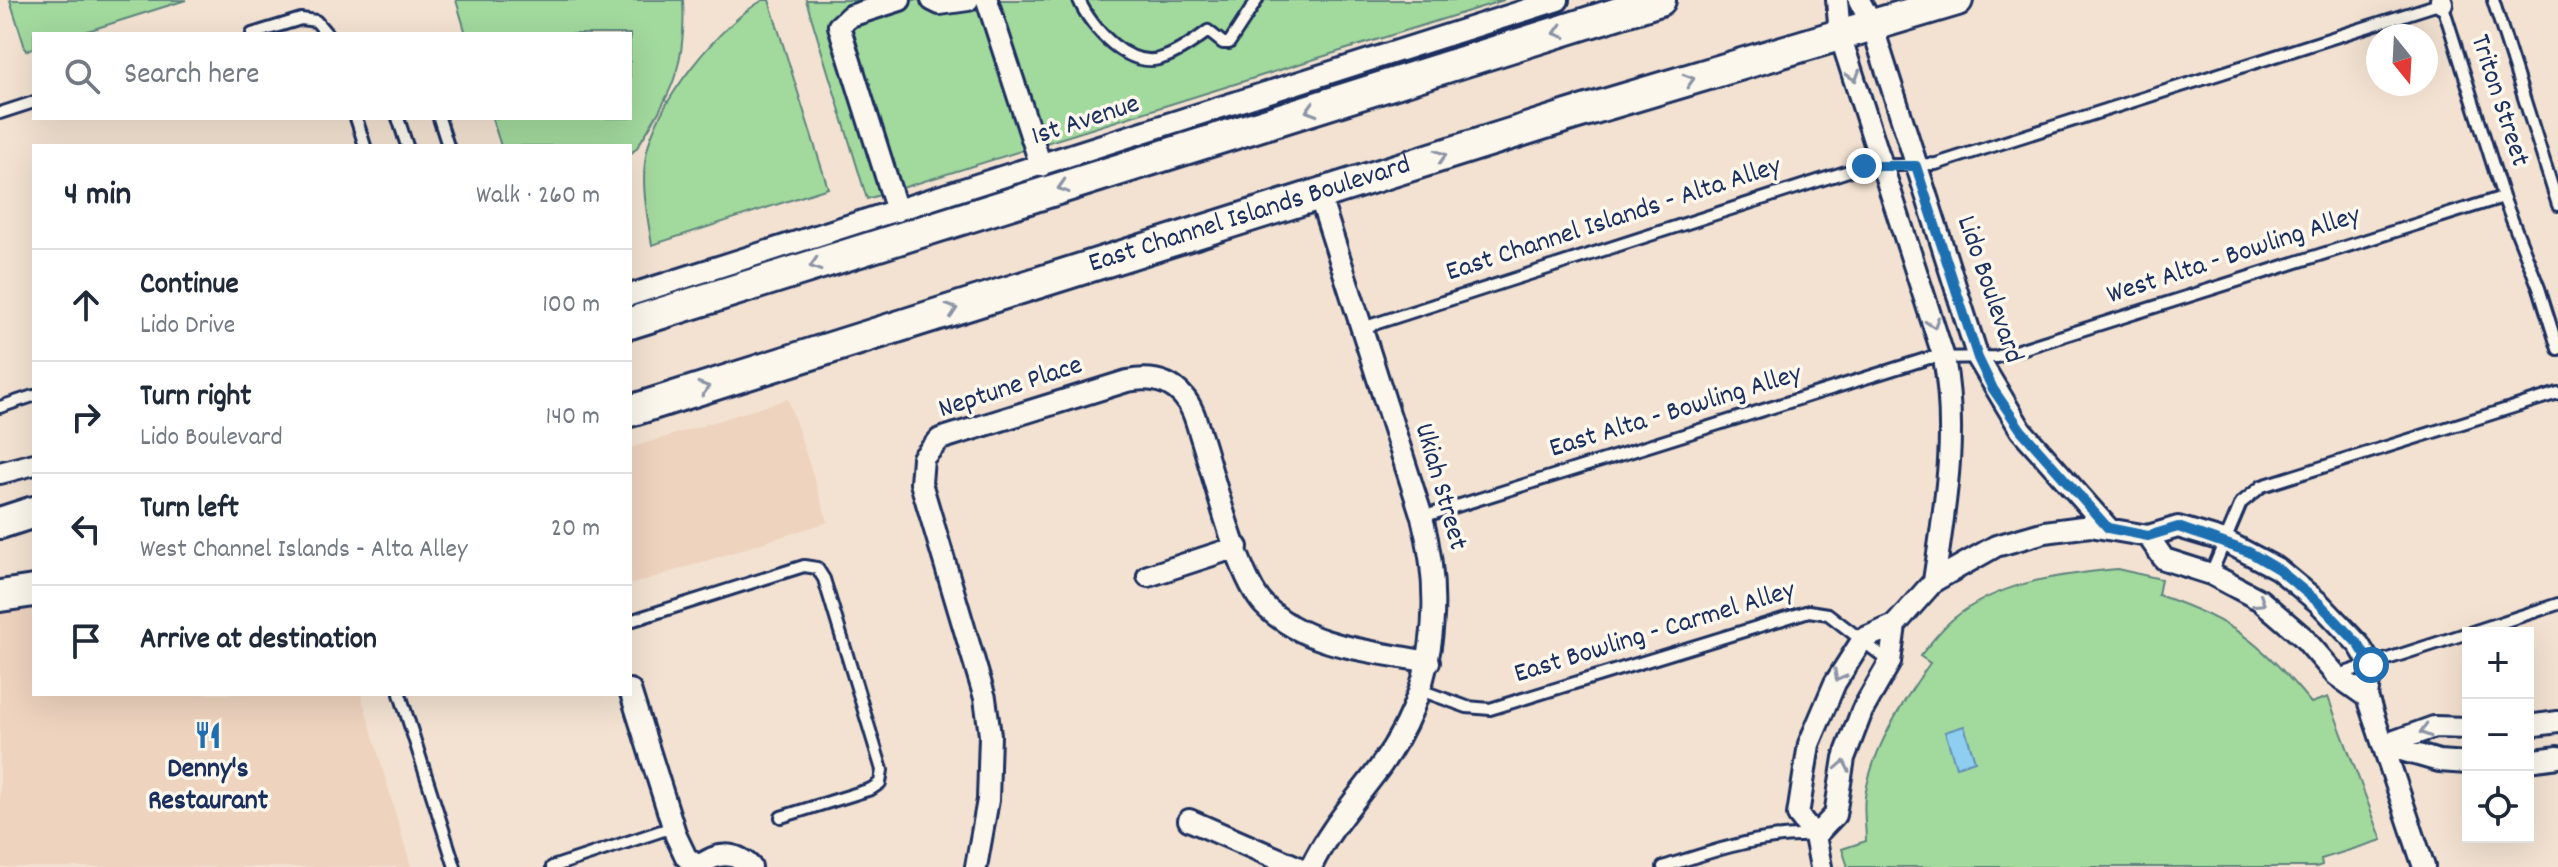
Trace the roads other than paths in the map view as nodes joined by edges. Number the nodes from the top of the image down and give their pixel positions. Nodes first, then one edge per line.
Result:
1 (900, 0) edge
2 (932, 0) edge
3 (968, 0) edge
4 (987, 0) edge
5 (1079, 0) edge
6 (1257, 0) edge
7 (1558, 0) edge
8 (1660, 0) edge
9 (1837, 0) edge
10 (1957, 0) edge
11 (2493, 0) edge
12 (2442, 2) edge
13 (1866, 13) edge
14 (259, 32) edge
15 (325, 32) edge
16 (1840, 35) junction
17 (32, 103) edge
18 (0, 113) edge
19 (357, 120) edge
20 (399, 120) edge
21 (440, 120) edge
22 (364, 144) edge
23 (406, 144) edge
24 (447, 144) edge
25 (1041, 166) junction
26 (1883, 166) junction
27 (1916, 166) junction
28 (1319, 194) junction
29 (2503, 197) junction
30 (2558, 205) edge
31 (897, 211) junction
32 (632, 294) edge
33 (632, 322) edge
34 (1362, 328) junction
35 (2558, 349) edge
36 (1944, 358) junction
37 (1978, 358) junction
38 (2558, 393) edge
39 (32, 398) edge
40 (0, 407) edge
41 (632, 410) edge
42 (32, 465) edge
43 (0, 473) edge
44 (32, 495) edge
45 (0, 505) edge
46 (32, 513) edge
47 (1422, 517) junction
48 (0, 523) edge
49 (2108, 528) junction
50 (2148, 536) junction
51 (2225, 541) junction
52 (1237, 547) junction
53 (2211, 574) junction
54 (1148, 576) dead end
55 (1934, 581) junction
56 (32, 591) edge
57 (0, 596) edge
58 (2558, 604) edge
59 (632, 620) edge
60 (1895, 625) junction
61 (2487, 627) edge
62 (2462, 635) edge
63 (1863, 639) junction
64 (1429, 662) junction
65 (1890, 662) junction
66 (2371, 665) junction
67 (2336, 675) junction
68 (1420, 690) junction
69 (401, 696) edge
70 (632, 696) edge
71 (2367, 697) junction
72 (2558, 722) edge
73 (2534, 725) edge
74 (2462, 728) edge
75 (2384, 745) junction
76 (2558, 757) edge
77 (2534, 760) edge
78 (2462, 763) edge
79 (781, 817) dead end
80 (1189, 820) dead end
81 (673, 827) junction
82 (1815, 836) junction
83 (455, 867) edge
84 (552, 867) edge
85 (698, 867) edge
86 (751, 867) edge
87 (976, 867) edge
88 (1297, 867) edge
89 (1311, 867) edge
90 (1663, 867) edge
91 (1821, 867) edge
92 (2424, 867) edge

1 - 31 street
2 - 3 street
4 - 25 street
5 - 6 lane
7 - 25 street, 1st Avenue
8 -> 33 main road
9 - 16 street
10 - 13 main road, East Channel Islands Boulevard
11 - 30 lane
12 - 27 lane, East Channel Islands - Alta Alley
12 - 29 lane, Triton Street
13 - 16 main road, East Channel Islands Boulevard
13 - 27 street, Lido Boulevard
14 - 15 lane
16 -> 26 street
28 -> 16 main road, East Channel Islands Boulevard
17 - 18 lane
19 - 22 lane
20 - 23 lane
21 - 24 lane
25 - 31 street, 1st Avenue
26 - 27 lane, East Channel Islands - Alta Alley
26 - 34 lane, East Channel Islands - Alta Alley
26 -> 36 street
27 - 37 street, Lido Boulevard
28 - 34 street, Ukiah Street
41 -> 28 main road, East Channel Islands Boulevard
29 - 35 lane, Triton Street
29 - 37 lane, West Alta - Bowling Alley
31 - 32 street, 1st Avenue
34 - 47 street, Ukiah Street
36 - 37 lane, West Alta - Bowling Alley
36 - 47 lane, East Alta - Bowling Alley
36 - 55 street
37 - 49 street, Lido Boulevard
38 - 51 lane
39 - 40 lane
42 - 43 street
44 - 45 main road
46 - 48 main road
47 - 64 street, Ukiah Street
49 - 50 street
49 - 55 street
50 - 51 street
50 - 53 street
51 - 53 lane
51 - 66 street
52 - 54 street
52 - 64 street, Neptune Place
52 - 87 street, Neptune Place
53 -> 67 street
55 - 60 street
56 - 57 main road
58 - 61 lane
59 - 79 lane
60 - 63 street
60 - 65 street
62 - 66 lane
63 - 65 lane, East Bowling - Carmel Alley
63 - 68 lane, East Bowling - Carmel Alley
63 -> 82 street
64 - 68 street, Ukiah Street
82 -> 65 street
66 - 67 lane
66 - 71 street
67 - 71 street
68 - 89 street, Ukiah Street
69 - 83 lane
70 - 81 street
71 - 75 street
72 - 73 street
74 -> 75 street
75 - 78 street
75 - 92 street
76 - 77 street
80 - 88 street
81 - 84 lane
81 - 85 street
82 - 90 lane
82 - 91 street
85 - 86 street

